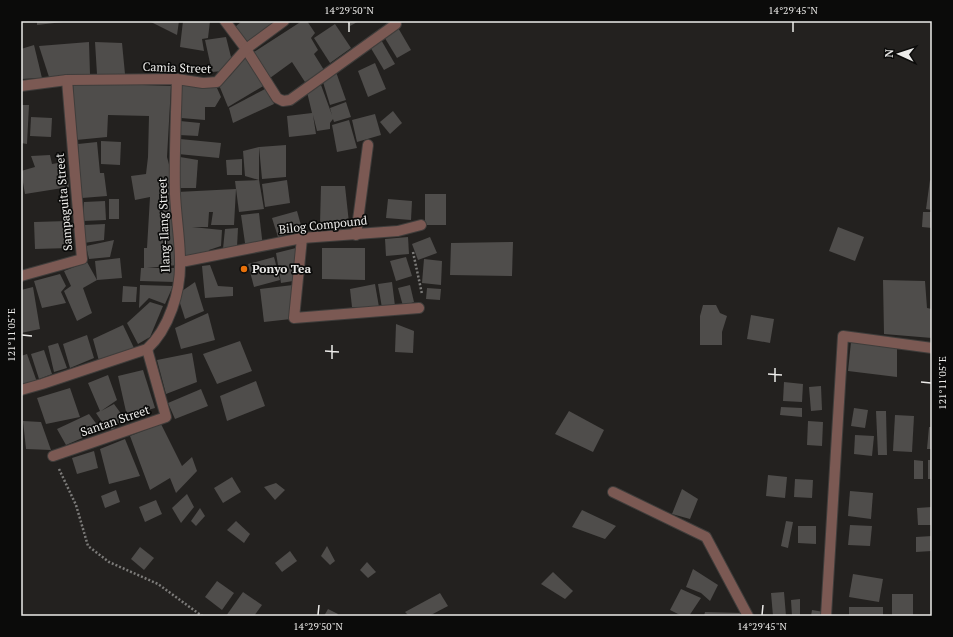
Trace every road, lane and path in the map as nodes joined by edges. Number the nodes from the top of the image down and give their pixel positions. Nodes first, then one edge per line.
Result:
1 (224, 21) edge
2 (284, 21) edge
3 (396, 24) dead end
4 (246, 49) junction
5 (177, 79) junction
6 (67, 80) junction
7 (21, 86) edge
8 (368, 145) dead end
9 (422, 224) dead end
10 (356, 235) junction
11 (302, 238) junction
12 (413, 252) dead end
13 (180, 262) junction
14 (21, 276) edge
15 (419, 308) joint
16 (932, 348) edge
17 (146, 349) junction
18 (21, 390) edge
19 (53, 456) joint
20 (613, 492) dead end
21 (202, 616) edge
22 (748, 616) edge
23 (826, 616) edge

1 - 4 street
2 - 4 street, Camia Street
3 - 4 street
4 - 5 street, Camia Street
5 - 6 street, Camia Street
5 - 13 street, Ilang-Ilang Street
6 - 7 street, Camia Street
6 - 14 street, Sampaguita Street
8 - 10 street
9 - 10 street, Bilog Compound
10 - 11 street, Bilog Compound
11 - 13 street, Bilog Compound
11 - 15 street
12 - 15 path
13 - 17 street, Ilang-Ilang Street
16 - 23 street
17 - 18 street, Ilang-Ilang Street
17 - 19 street, Santan Street
19 - 21 path
20 - 22 street

